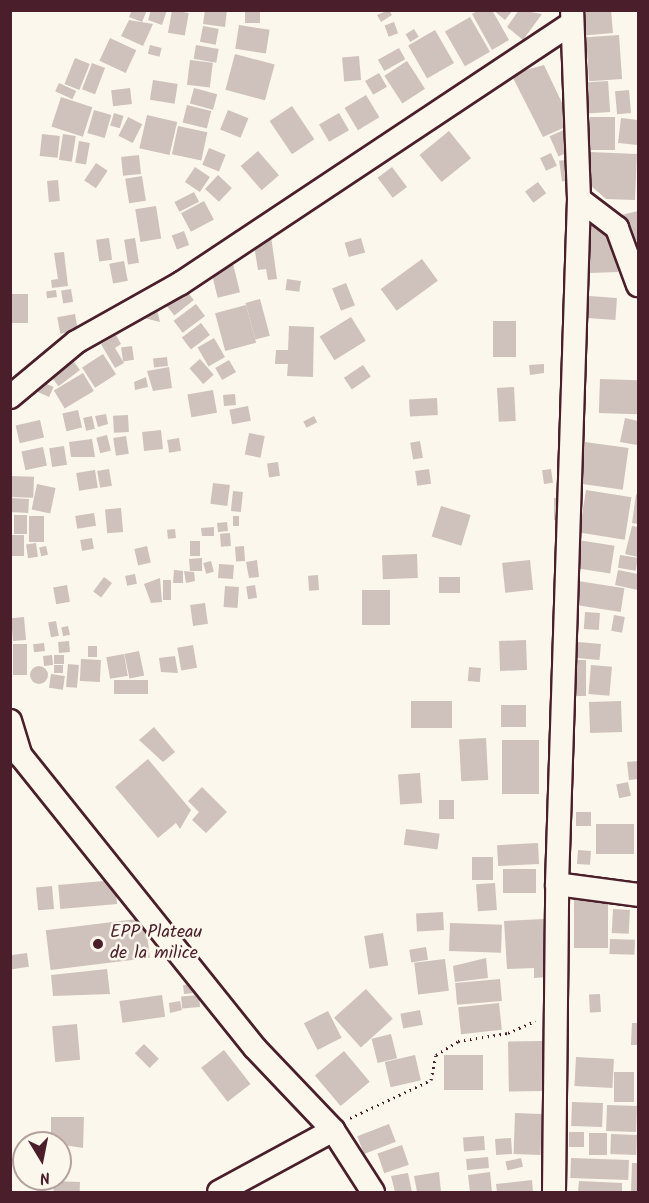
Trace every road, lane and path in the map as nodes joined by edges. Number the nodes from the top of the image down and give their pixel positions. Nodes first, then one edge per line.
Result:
1 (571, 17) edge
2 (579, 199) junction
3 (639, 285) edge
4 (10, 397) edge
5 (10, 721) edge
6 (557, 884) junction
7 (639, 895) edge
8 (556, 1012) junction
9 (333, 1130) junction
10 (219, 1192) edge
11 (374, 1192) edge
12 (555, 1192) edge

1 - 2 street
1 - 4 street
2 - 3 street
2 - 6 street
5 - 9 street
6 - 7 street
6 - 8 street
8 - 9 path
8 - 12 street
9 - 10 street
9 - 11 street

